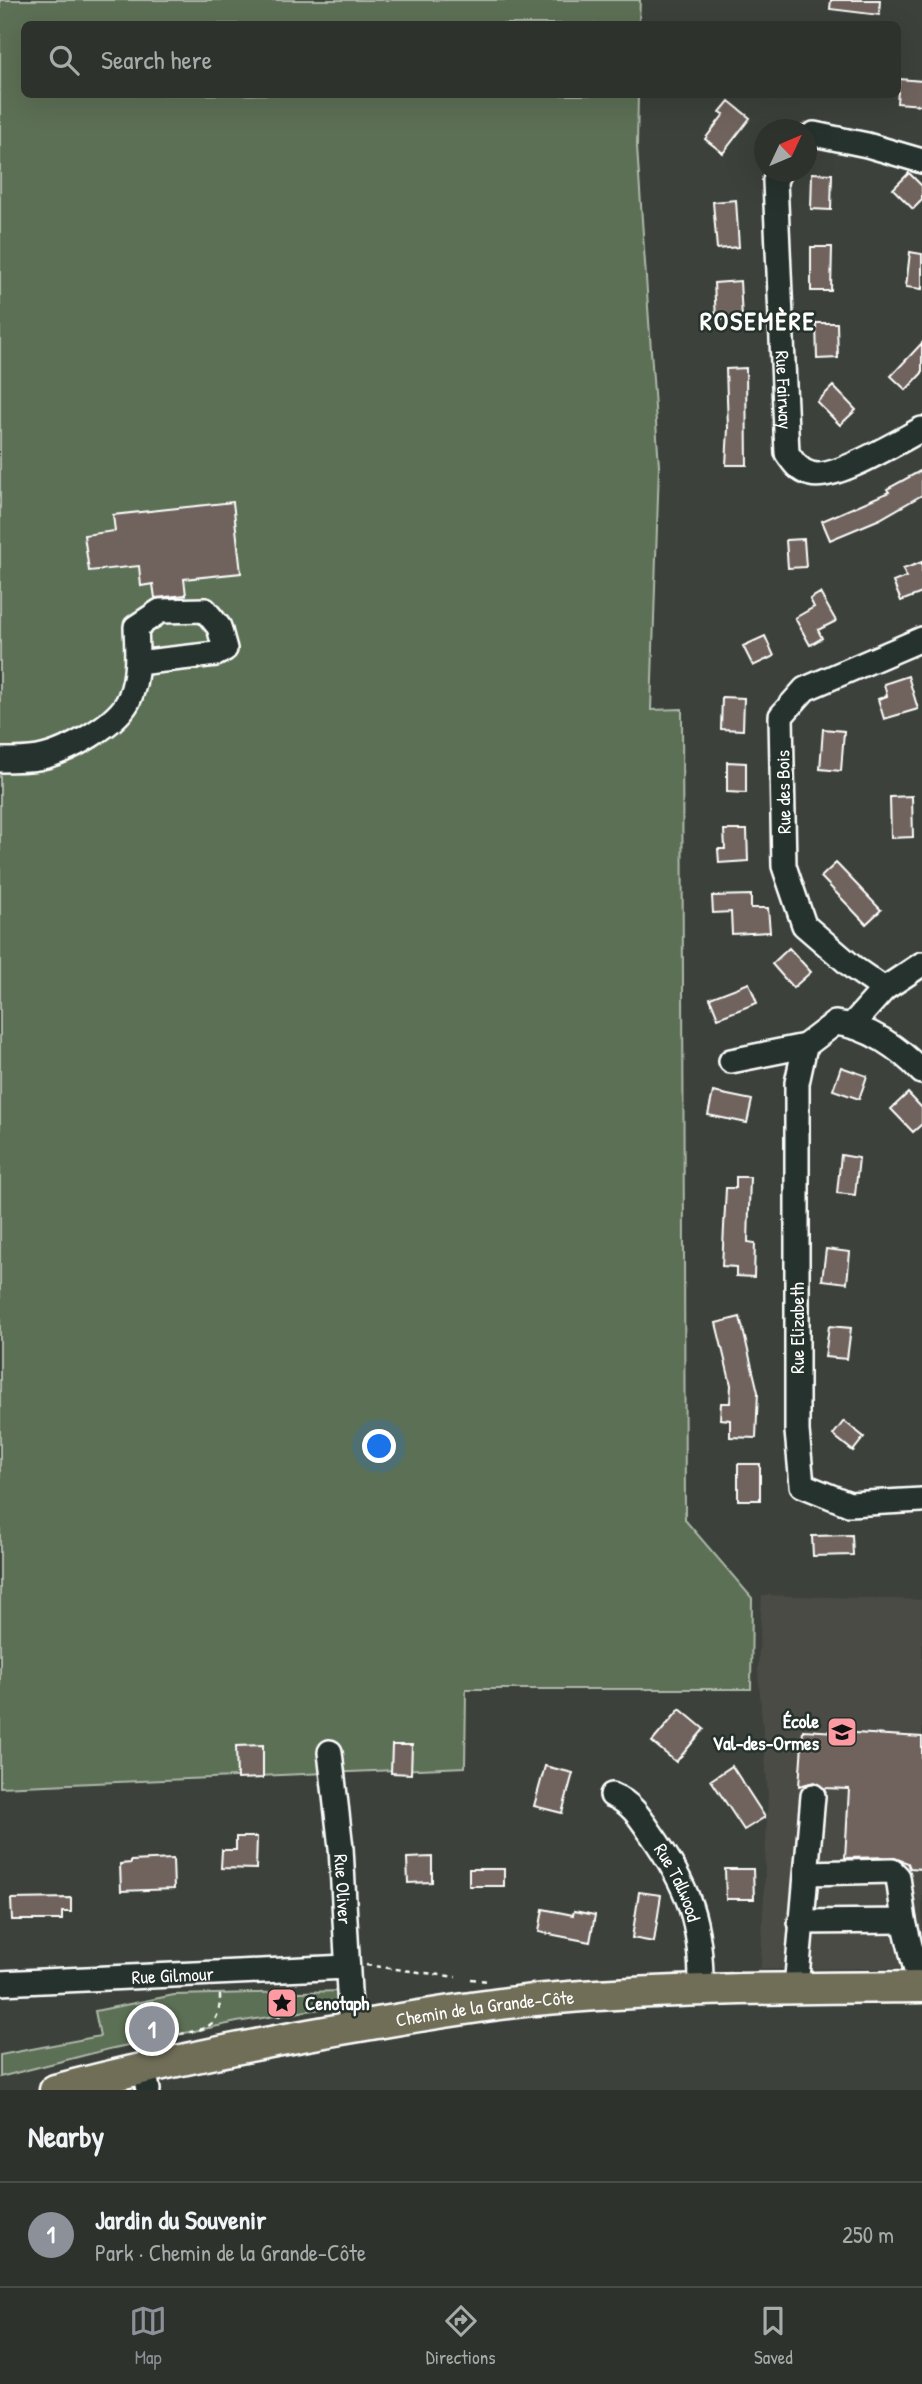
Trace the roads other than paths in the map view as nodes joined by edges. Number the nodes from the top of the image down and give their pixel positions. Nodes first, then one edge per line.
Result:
1 (817, 135) edge
2 (922, 161) edge
3 (775, 182) edge
4 (922, 429) edge
5 (922, 639) edge
6 (137, 663) dead end
7 (0, 760) edge
8 (922, 964) edge
9 (884, 989) junction
10 (852, 1025) junction
11 (805, 1046) junction
12 (731, 1061) dead end
13 (922, 1072) edge
14 (922, 1500) edge
15 (330, 1752) dead end
16 (612, 1795) dead end
17 (813, 1796) dead end
18 (807, 1873) junction
19 (904, 1921) junction
20 (800, 1922) junction
21 (355, 1965) junction
22 (0, 1983) edge
23 (921, 1987) edge
24 (796, 1988) junction
25 (701, 1990) junction
26 (351, 2027) junction
27 (146, 2079) edge
28 (55, 2090) edge

1 - 2 street
3 - 4 street, Rue Fairway
5 - 9 street, Rue des Bois
6 - 7 street
8 - 9 street
9 - 10 street
10 - 11 street
10 - 13 street
11 - 12 street
11 - 14 street, Rue Elizabeth
15 - 21 street, Rue Oliver
16 - 25 street, Rue Tallwood
17 - 18 street
18 - 19 street
18 - 20 street
19 - 20 street
19 - 23 street
20 - 24 street
21 - 22 street, Rue Gilmour
21 - 26 street, Rue Oliver
23 - 24 main road, Chemin de la Grande-Côte
24 - 25 main road, Chemin de la Grande-Côte
25 - 26 main road, Chemin de la Grande-Côte
26 - 27 main road, Chemin de la Grande-Côte
27 - 28 main road, Chemin de la Grande-Côte

